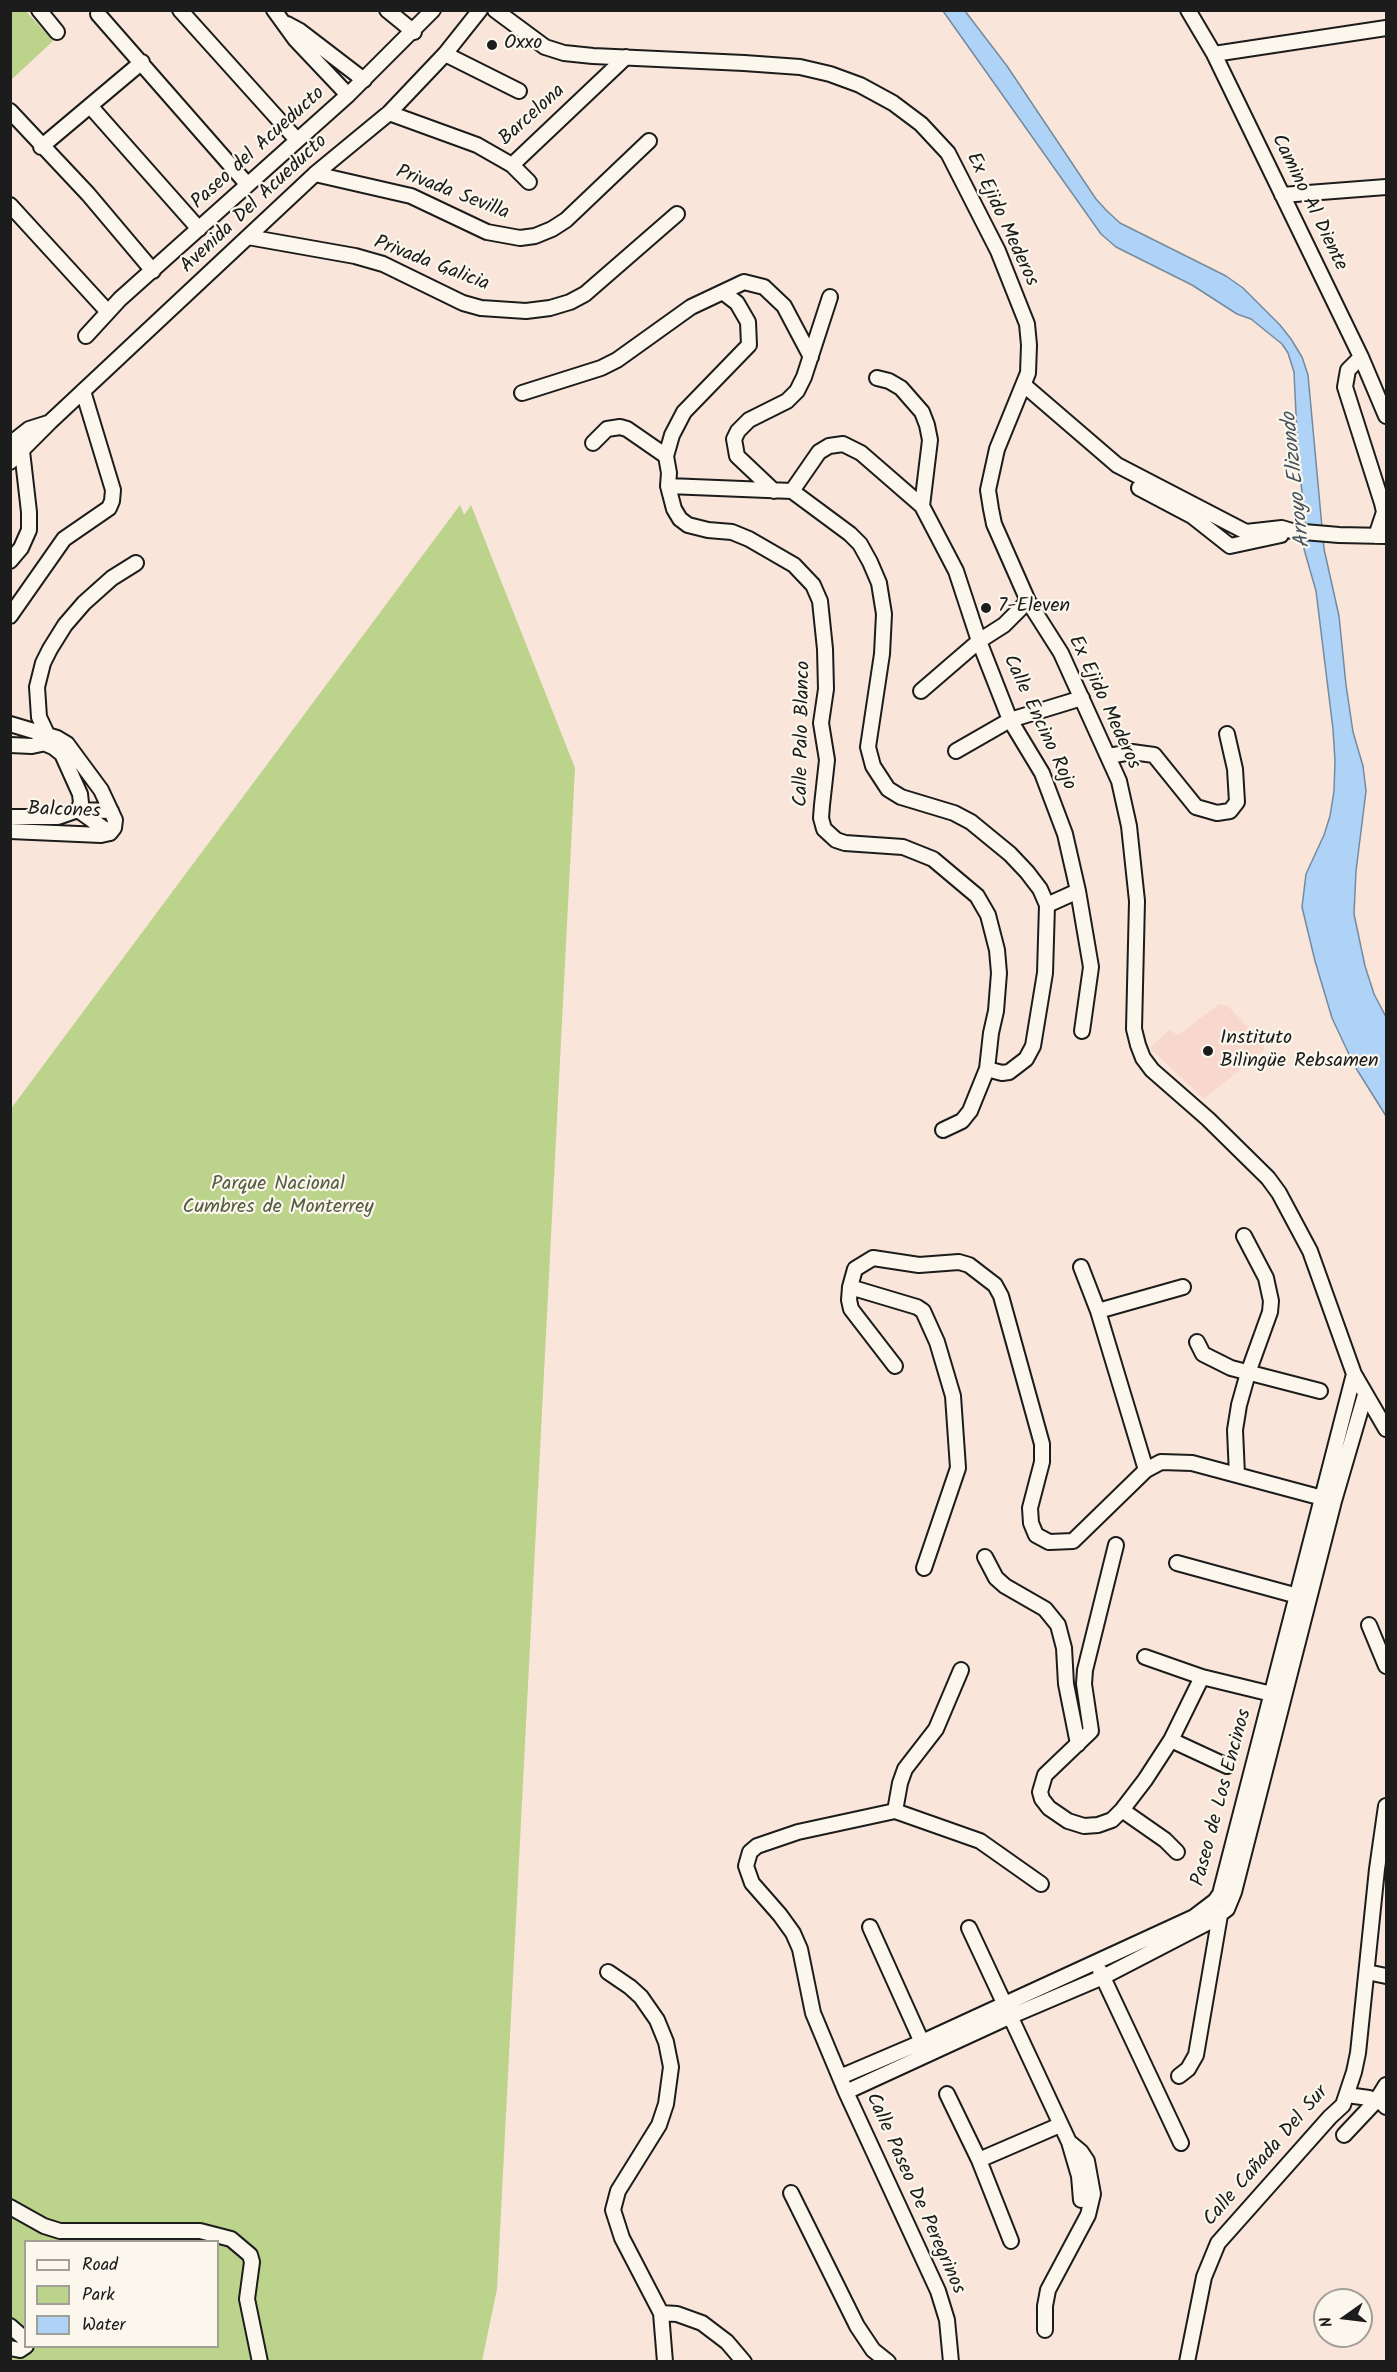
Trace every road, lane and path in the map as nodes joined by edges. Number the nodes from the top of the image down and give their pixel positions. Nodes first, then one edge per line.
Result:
1 (39, 10) edge
2 (274, 10) edge
3 (387, 10) edge
4 (433, 10) edge
5 (480, 10) edge
6 (495, 10) edge
7 (1188, 10) edge
8 (188, 13) edge
9 (98, 14) dead end
10 (285, 24) junction
11 (1386, 28) edge
12 (57, 32) dead end
13 (414, 32) junction
14 (445, 54) junction
15 (1214, 54) junction
16 (626, 57) junction
17 (142, 62) junction
18 (364, 80) junction
19 (519, 91) dead end
20 (348, 95) junction
21 (92, 107) junction
22 (10, 111) edge
23 (389, 112) junction
24 (297, 140) junction
25 (650, 141) dead end
26 (41, 147) junction
27 (512, 165) junction
28 (315, 174) junction
29 (529, 182) dead end
30 (247, 184) junction
31 (1386, 187) edge
32 (1282, 195) junction
33 (10, 206) edge
34 (677, 214) dead end
35 (199, 229) junction
36 (248, 237) junction
37 (153, 271) junction
38 (724, 293) junction
39 (830, 297) dead end
40 (108, 312) junction
41 (86, 336) dead end
42 (811, 357) junction
43 (1361, 357) junction
44 (877, 378) dead end
45 (1022, 389) junction
46 (83, 391) junction
47 (522, 393) dead end
48 (1386, 416) edge
49 (593, 443) dead end
50 (16, 448) edge
51 (1095, 453) junction
52 (666, 456) junction
53 (10, 462) edge
54 (668, 486) junction
55 (774, 490) junction
56 (792, 491) junction
57 (922, 506) junction
58 (1224, 522) junction
59 (1214, 534) junction
60 (1381, 536) edge
61 (1245, 538) junction
62 (10, 561) edge
63 (136, 563) dead end
64 (1028, 601) junction
65 (10, 616) edge
66 (979, 641) junction
67 (921, 691) dead end
68 (1082, 698) junction
69 (1010, 720) junction
70 (10, 724) edge
71 (10, 734) edge
72 (1227, 734) dead end
73 (47, 739) junction
74 (10, 745) edge
75 (956, 751) dead end
76 (1108, 756) junction
77 (78, 810) junction
78 (111, 811) junction
79 (10, 817) edge
80 (112, 830) junction
81 (10, 831) edge
82 (1078, 891) junction
83 (1047, 905) junction
84 (1082, 1031) dead end
85 (987, 1069) junction
86 (943, 1131) dead end
87 (1244, 1236) dead end
88 (1081, 1268) dead end
89 (850, 1287) junction
90 (1183, 1287) dead end
91 (1098, 1311) junction
92 (1197, 1342) dead end
93 (895, 1366) dead end
94 (1248, 1372) junction
95 (1354, 1374) junction
96 (1320, 1391) dead end
97 (1365, 1395) junction
98 (1386, 1429) edge
99 (1146, 1470) junction
100 (1237, 1475) junction
101 (1328, 1500) junction
102 (1116, 1545) dead end
103 (985, 1557) dead end
104 (1177, 1563) dead end
105 (924, 1569) dead end
106 (1303, 1597) junction
107 (1369, 1625) dead end
108 (1145, 1657) dead end
109 (1386, 1666) edge
110 (961, 1670) dead end
111 (1202, 1677) junction
112 (1278, 1695) junction
113 (1170, 1740) junction
114 (1078, 1744) junction
115 (1227, 1766) dead end
116 (1386, 1806) edge
117 (1122, 1810) junction
118 (895, 1811) junction
119 (1177, 1852) dead end
120 (1382, 1866) edge
121 (1041, 1884) dead end
122 (1215, 1901) junction
123 (1220, 1915) junction
124 (870, 1927) dead end
125 (969, 1928) dead end
126 (1095, 1962) junction
127 (608, 1972) dead end
128 (1367, 1972) junction
129 (1386, 1976) edge
130 (1103, 1977) junction
131 (1007, 2011) junction
132 (925, 2048) junction
133 (1179, 2076) dead end
134 (840, 2077) junction
135 (1386, 2085) edge
136 (846, 2092) junction
137 (947, 2094) dead end
138 (1347, 2095) junction
139 (1381, 2104) edge
140 (1060, 2125) junction
141 (1344, 2135) dead end
142 (1069, 2142) junction
143 (1181, 2143) dead end
144 (979, 2160) junction
145 (791, 2193) dead end
146 (1081, 2200) dead end
147 (10, 2206) edge
148 (1011, 2241) dead end
149 (661, 2313) junction
150 (10, 2326) edge
151 (1046, 2330) dead end
152 (24, 2338) edge
153 (24, 2347) edge
154 (10, 2348) edge
155 (950, 2355) edge
156 (260, 2361) edge
157 (665, 2361) edge
158 (744, 2361) edge
159 (888, 2361) edge
160 (938, 2361) edge
161 (1187, 2361) edge

1 - 12 street
2 - 10 street
3 - 13 street
4 - 13 street, Paseo del Acueducto
5 - 14 street, Avenida Del Acueducto
6 - 16 street, Ex Ejido Mederos
7 - 15 street, Camino Al Diente
8 - 24 street
9 - 17 street
10 - 18 street
10 - 20 street
11 - 15 street
13 - 18 street, Paseo del Acueducto
14 - 19 street
14 - 23 street, Avenida Del Acueducto
15 - 32 street, Camino Al Diente
16 - 27 street, Barcelona
16 - 45 street, Ex Ejido Mederos
17 - 21 street
17 - 30 street
18 - 20 street, Paseo del Acueducto
20 - 24 street, Paseo del Acueducto
21 - 26 street
21 - 35 street
22 - 26 street
23 - 27 street, Barcelona
23 - 28 street, Avenida Del Acueducto
24 - 30 street, Paseo del Acueducto
25 - 28 street, Privada Sevilla
26 - 37 street
27 - 29 street
28 - 36 street, Avenida Del Acueducto
30 - 35 street, Paseo del Acueducto
31 - 32 street
32 - 43 street, Camino Al Diente
33 - 40 street
34 - 36 street, Privada Galicia
35 - 37 street, Paseo del Acueducto
36 - 46 street, Avenida Del Acueducto
37 - 40 street, Paseo del Acueducto
38 - 42 street
38 - 47 street
38 - 52 street
39 - 42 street
40 - 41 street, Paseo del Acueducto
42 - 55 street
43 - 48 street, Camino Al Diente
43 - 60 street
44 - 57 street
45 - 51 street
45 - 64 street, Ex Ejido Mederos
46 - 50 street, Avenida Del Acueducto
46 - 65 street
49 - 52 street
50 - 53 street, Avenida Del Acueducto
50 - 62 street
51 - 58 street
51 - 59 street
52 - 54 street
54 - 55 street
54 - 85 street, Calle Palo Blanco
55 - 56 street
56 - 57 street, Calle Encino Rojo
56 - 83 street
57 - 66 street, Calle Encino Rojo
58 - 59 street
58 - 61 street
59 - 61 street
60 - 61 street
63 - 73 street
64 - 66 street
64 - 68 street, Ex Ejido Mederos
66 - 67 street
66 - 69 street, Calle Encino Rojo
68 - 69 street
68 - 76 street, Ex Ejido Mederos
69 - 75 street
69 - 82 street, Calle Encino Rojo
70 - 73 street
71 - 73 street
72 - 76 street
73 - 74 street
73 - 77 street
73 - 78 street
76 - 95 street, Ex Ejido Mederos
77 - 78 street, Balcones
77 - 79 street, Balcones
77 - 80 street
78 - 80 street
80 - 81 street, Balcones
82 - 83 street
82 - 84 street, Calle Encino Rojo
83 - 85 street
85 - 86 street
87 - 94 street
88 - 91 street
89 - 93 street
89 - 99 street
89 - 105 street
90 - 91 street
91 - 99 street
92 - 94 street
94 - 96 street
94 - 100 street
95 - 97 street, Ex Ejido Mederos
95 - 101 street, Paseo de Los Encinos
97 - 98 street, Ex Ejido Mederos
97 - 101 street, Paseo de Los Encinos
99 - 100 street
100 - 101 street
101 - 106 street, Paseo de Los Encinos
102 - 114 street
103 - 114 street
104 - 106 street
106 - 112 street, Paseo de Los Encinos
107 - 109 street
108 - 111 street
110 - 118 street
111 - 112 street
111 - 113 street
112 - 122 street, Paseo de Los Encinos
112 - 123 street, Paseo de Los Encinos
113 - 115 street
113 - 117 street
114 - 117 street
116 - 120 street, Calle Cañada Del Sur
117 - 119 street
118 - 121 street
118 - 134 street, Calle Paseo De Peregrinos
120 - 128 street, Calle Cañada Del Sur
122 - 123 street
122 - 126 street, Paseo de Los Encinos
123 - 130 street, Paseo de Los Encinos
123 - 133 street
124 - 132 street
125 - 131 street
126 - 130 street
126 - 131 street, Paseo de Los Encinos
127 - 149 street
128 - 129 street
128 - 138 street, Calle Cañada Del Sur
130 - 131 street, Paseo de Los Encinos
130 - 143 street
131 - 132 street, Paseo de Los Encinos
131 - 140 street
132 - 134 street, Paseo de Los Encinos
132 - 136 street, Paseo de Los Encinos
134 - 136 street, Calle Paseo De Peregrinos
135 - 139 street
136 - 155 street, Calle Paseo De Peregrinos
137 - 144 street
138 - 139 street
138 - 161 street, Calle Cañada Del Sur
139 - 141 street
140 - 142 street
140 - 144 street
142 - 146 street
142 - 151 street
144 - 148 street
145 - 159 street
147 - 156 street
149 - 157 street
149 - 158 street
150 - 152 street
153 - 154 street
155 - 160 street

